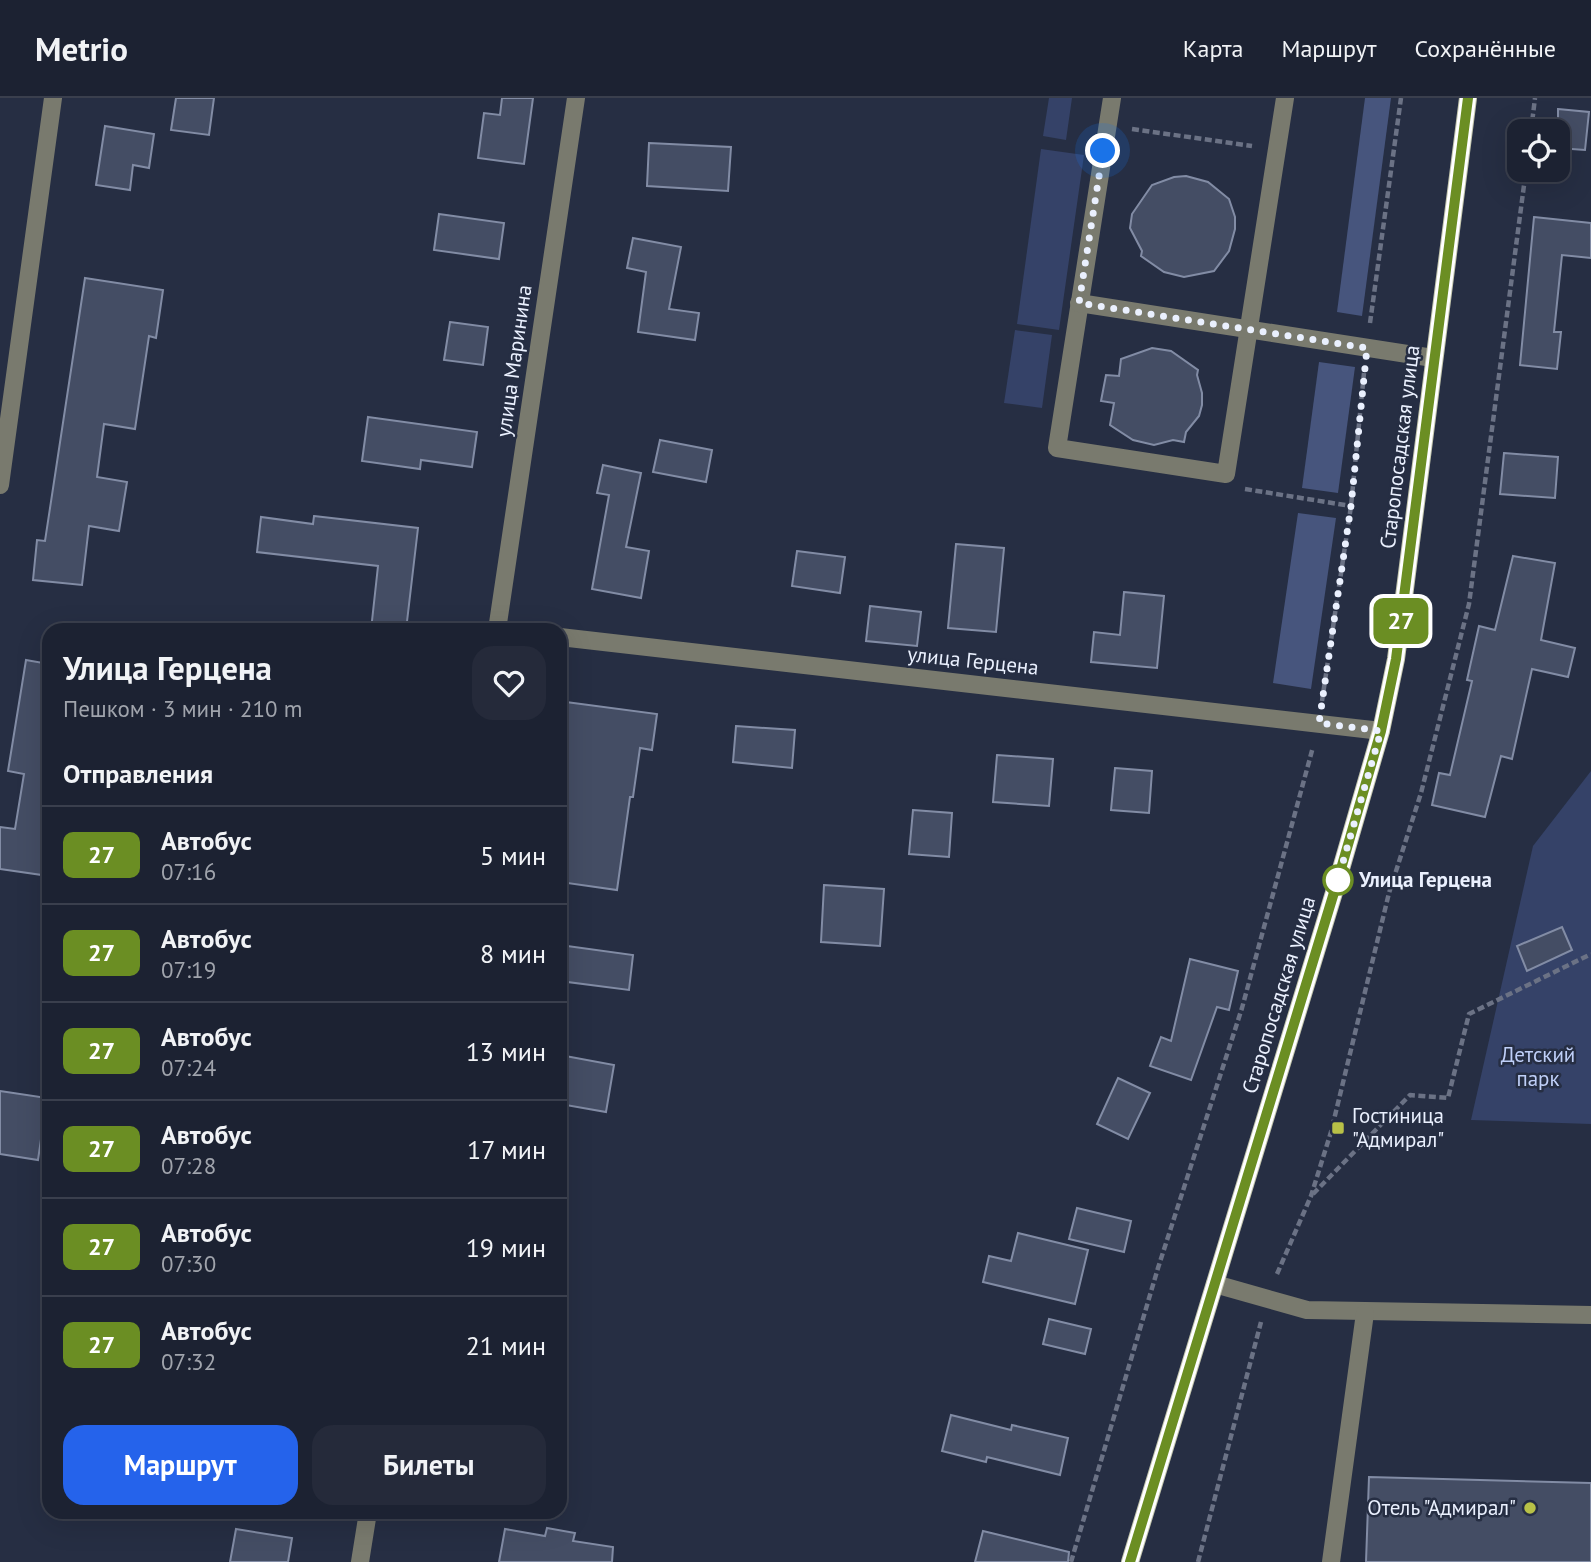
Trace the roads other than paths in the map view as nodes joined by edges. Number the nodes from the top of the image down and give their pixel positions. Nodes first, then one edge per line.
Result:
1 (53, 98) edge
2 (576, 98) edge
3 (1112, 98) edge
4 (1285, 98) edge
5 (1468, 98) edge
6 (1079, 303) junction
7 (1248, 330) junction
8 (1433, 358) junction
9 (0, 485) edge
10 (499, 623) edge
11 (567, 639) edge
12 (1381, 731) junction
13 (1215, 1283) junction
14 (1365, 1312) junction
15 (1591, 1315) edge
16 (367, 1519) edge
17 (360, 1562) edge
18 (1130, 1562) edge
19 (1331, 1562) edge

1 - 9 street
2 - 10 street, улица Маринина
3 - 6 street
4 - 7 street
5 - 8 main road, Старопосадская улица
6 - 7 street
6 - 7 street
7 - 8 street
8 - 12 main road, Старопосадская улица
11 - 12 street, улица Герцена
12 - 13 main road, Старопосадская улица
13 - 14 street
13 - 18 main road, Старопосадская улица
14 - 15 street
14 - 19 street
16 - 17 street

